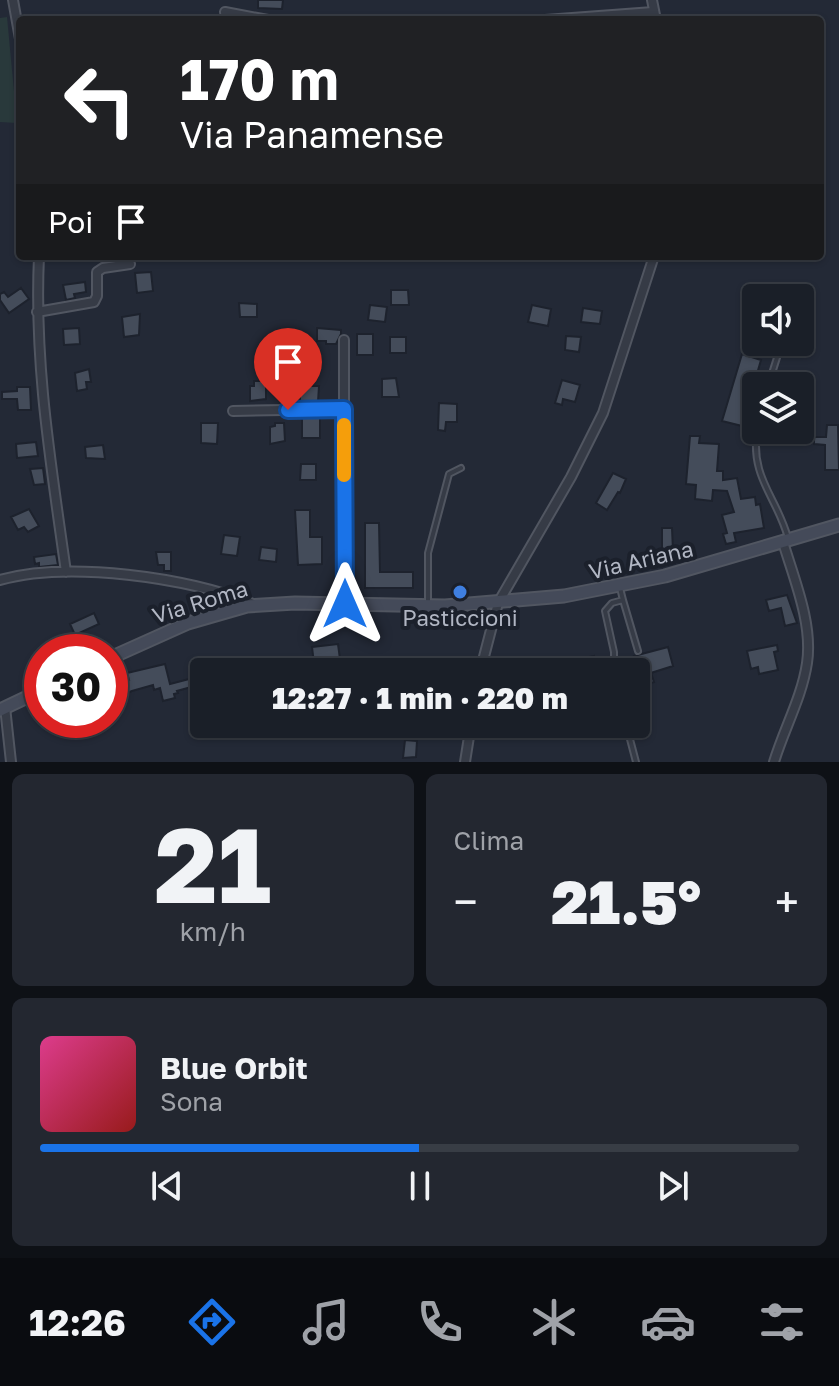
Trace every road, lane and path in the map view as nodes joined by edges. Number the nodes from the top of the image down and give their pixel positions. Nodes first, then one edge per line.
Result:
1 (652, 0) edge
2 (225, 12) dead end
3 (246, 16) edge
4 (654, 16) edge
5 (39, 260) edge
6 (653, 260) edge
7 (130, 264) dead end
8 (37, 312) junction
9 (344, 340) dead end
10 (344, 409) junction
11 (233, 411) dead end
12 (756, 444) edge
13 (461, 468) dead end
14 (839, 525) edge
15 (786, 541) junction
16 (66, 572) junction
17 (0, 580) edge
18 (619, 587) junction
19 (623, 600) junction
20 (498, 603) junction
21 (345, 604) junction
22 (254, 605) junction
23 (429, 607) junction
24 (128, 650) edge
25 (638, 651) dead end
26 (484, 658) edge
27 (614, 658) edge
28 (24, 698) edge
29 (2, 708) edge
30 (469, 738) edge
31 (630, 738) edge
32 (11, 762) edge
33 (465, 762) edge
34 (636, 762) edge
35 (774, 762) edge

1 - 4 street
2 - 3 street
5 - 8 street
6 - 20 street
7 - 8 street
8 - 16 street
9 - 10 street
10 - 11 street
10 - 21 street
12 - 15 lane
13 - 23 lane
14 - 15 main road, Via Ariana
15 - 18 main road, Via Ariana
15 - 35 street
16 - 17 street
16 - 22 street
18 - 19 lane
18 - 20 main road, Via Ariana
19 - 25 lane
19 - 27 lane
20 - 23 main road, Via Roma
20 - 26 street
21 - 22 main road, Via Roma
21 - 23 main road, Via Roma
22 - 24 main road, Via Roma
28 - 29 main road
29 - 32 street
30 - 33 street
31 - 34 lane

